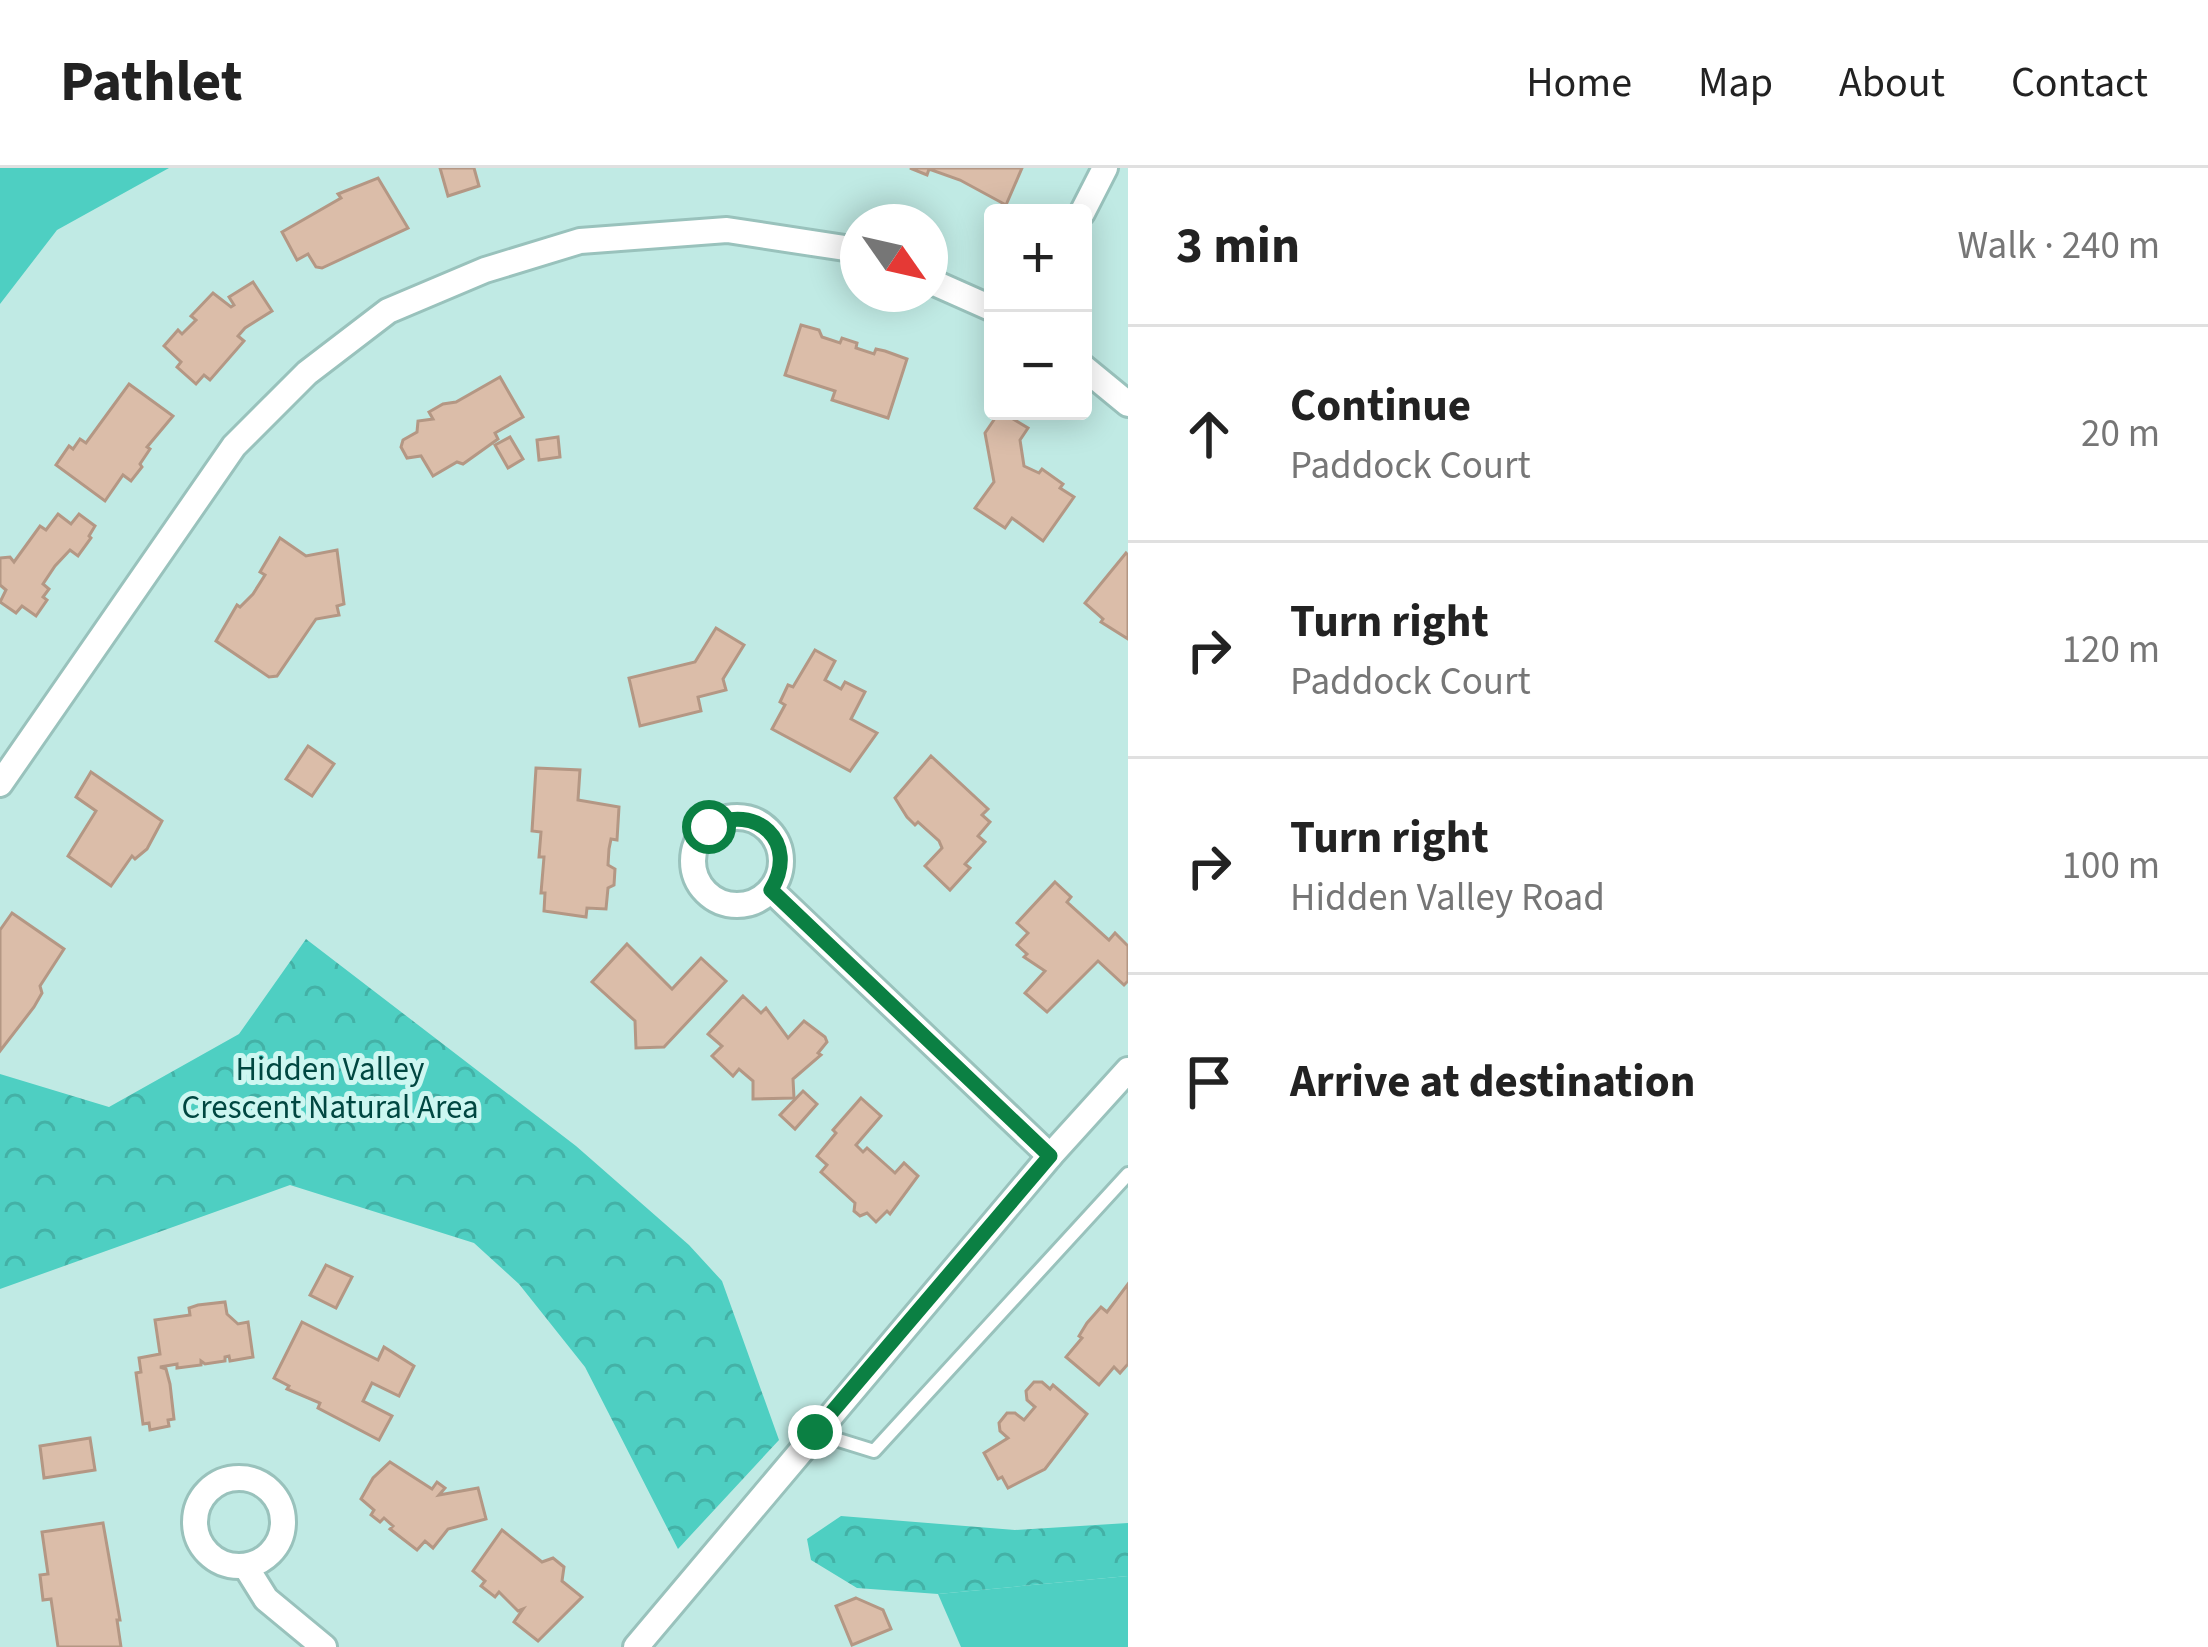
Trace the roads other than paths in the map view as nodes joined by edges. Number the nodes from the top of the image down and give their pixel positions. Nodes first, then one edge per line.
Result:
1 (1105, 168) edge
2 (1087, 204) edge
3 (840, 247) edge
4 (948, 289) edge
5 (984, 305) edge
6 (1092, 374) edge
7 (1128, 404) edge
8 (0, 784) edge
9 (771, 890) dead end
10 (1128, 1070) edge
11 (1050, 1156) junction
12 (1128, 1174) edge
13 (815, 1432) junction
14 (246, 1567) dead end
15 (324, 1647) edge
16 (636, 1647) edge

1 - 2 street
3 - 8 street
4 - 5 street
6 - 7 street
9 - 11 street
10 - 11 street
11 - 13 street
12 - 13 lane
13 - 16 street
14 - 15 street

